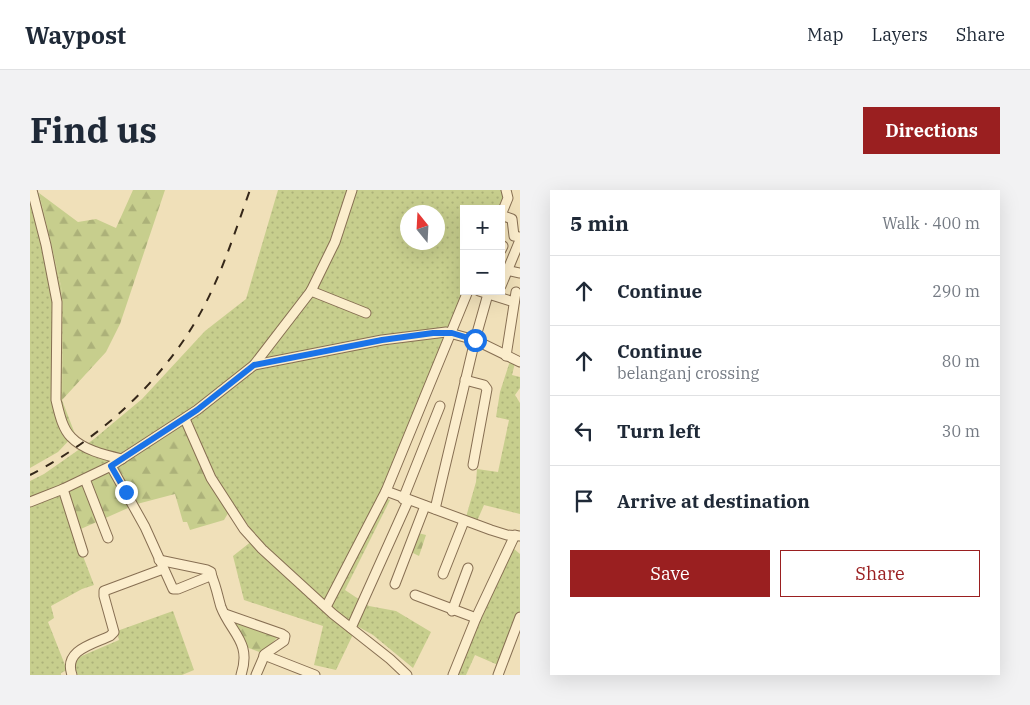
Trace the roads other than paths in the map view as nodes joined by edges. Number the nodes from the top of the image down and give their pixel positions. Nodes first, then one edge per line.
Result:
1 (32, 190) edge
2 (352, 190) edge
3 (506, 190) edge
4 (505, 205) edge
5 (505, 216) edge
6 (519, 244) edge
7 (505, 267) edge
8 (505, 269) edge
9 (520, 273) edge
10 (505, 287) edge
11 (311, 291) junction
12 (518, 292) edge
13 (466, 295) edge
14 (487, 295) edge
15 (494, 295) edge
16 (514, 302) junction
17 (366, 313) dead end
18 (515, 325) edge
19 (452, 333) junction
20 (475, 340) junction
21 (506, 356) junction
22 (520, 362) edge
23 (254, 365) junction
24 (465, 380) junction
25 (440, 406) dead end
26 (185, 419) junction
27 (122, 459) junction
28 (472, 465) dead end
29 (111, 466) junction
30 (85, 479) junction
31 (63, 489) junction
32 (386, 491) junction
33 (405, 500) junction
34 (30, 502) edge
35 (425, 506) junction
36 (435, 509) junction
37 (464, 521) junction
38 (517, 536) edge
39 (108, 538) dead end
40 (83, 552) dead end
41 (161, 565) junction
42 (468, 568) dead end
43 (442, 574) dead end
44 (212, 576) junction
45 (396, 584) dead end
46 (414, 595) dead end
47 (326, 607) junction
48 (452, 611) junction
49 (225, 614) junction
50 (520, 617) edge
51 (476, 618) junction
52 (351, 628) junction
53 (264, 655) junction
54 (72, 675) edge
55 (241, 675) edge
56 (256, 675) edge
57 (315, 675) edge
58 (407, 675) edge
59 (452, 675) edge
60 (498, 675) edge

1 - 27 street
2 - 11 street
3 - 4 street
5 - 6 street
6 - 7 street
8 - 9 street
10 - 12 street
11 - 17 street
11 - 23 street
12 - 16 street
13 - 19 street
14 - 20 street
15 - 16 street
16 - 18 street
18 - 21 street
19 - 20 street
19 - 23 street
19 - 32 street
20 - 21 street
20 - 24 street
21 - 22 street
23 - 26 street
24 - 28 street
24 - 36 street
25 - 33 street
26 - 27 street
26 - 47 street
27 - 29 street
29 - 30 street
29 - 41 street
30 - 31 street
30 - 39 street
31 - 34 street
31 - 40 street
32 - 33 street
32 - 47 street
33 - 35 street
33 - 52 street
35 - 36 street
35 - 45 street
36 - 37 street
37 - 38 street
37 - 43 street
38 - 51 street
41 - 44 street
41 - 44 street
41 - 54 street
42 - 48 street
44 - 49 street
46 - 48 street
47 - 52 street
48 - 51 street
49 - 53 street
49 - 55 street
50 - 60 street
51 - 59 street
52 - 58 street
53 - 56 street
53 - 57 street

